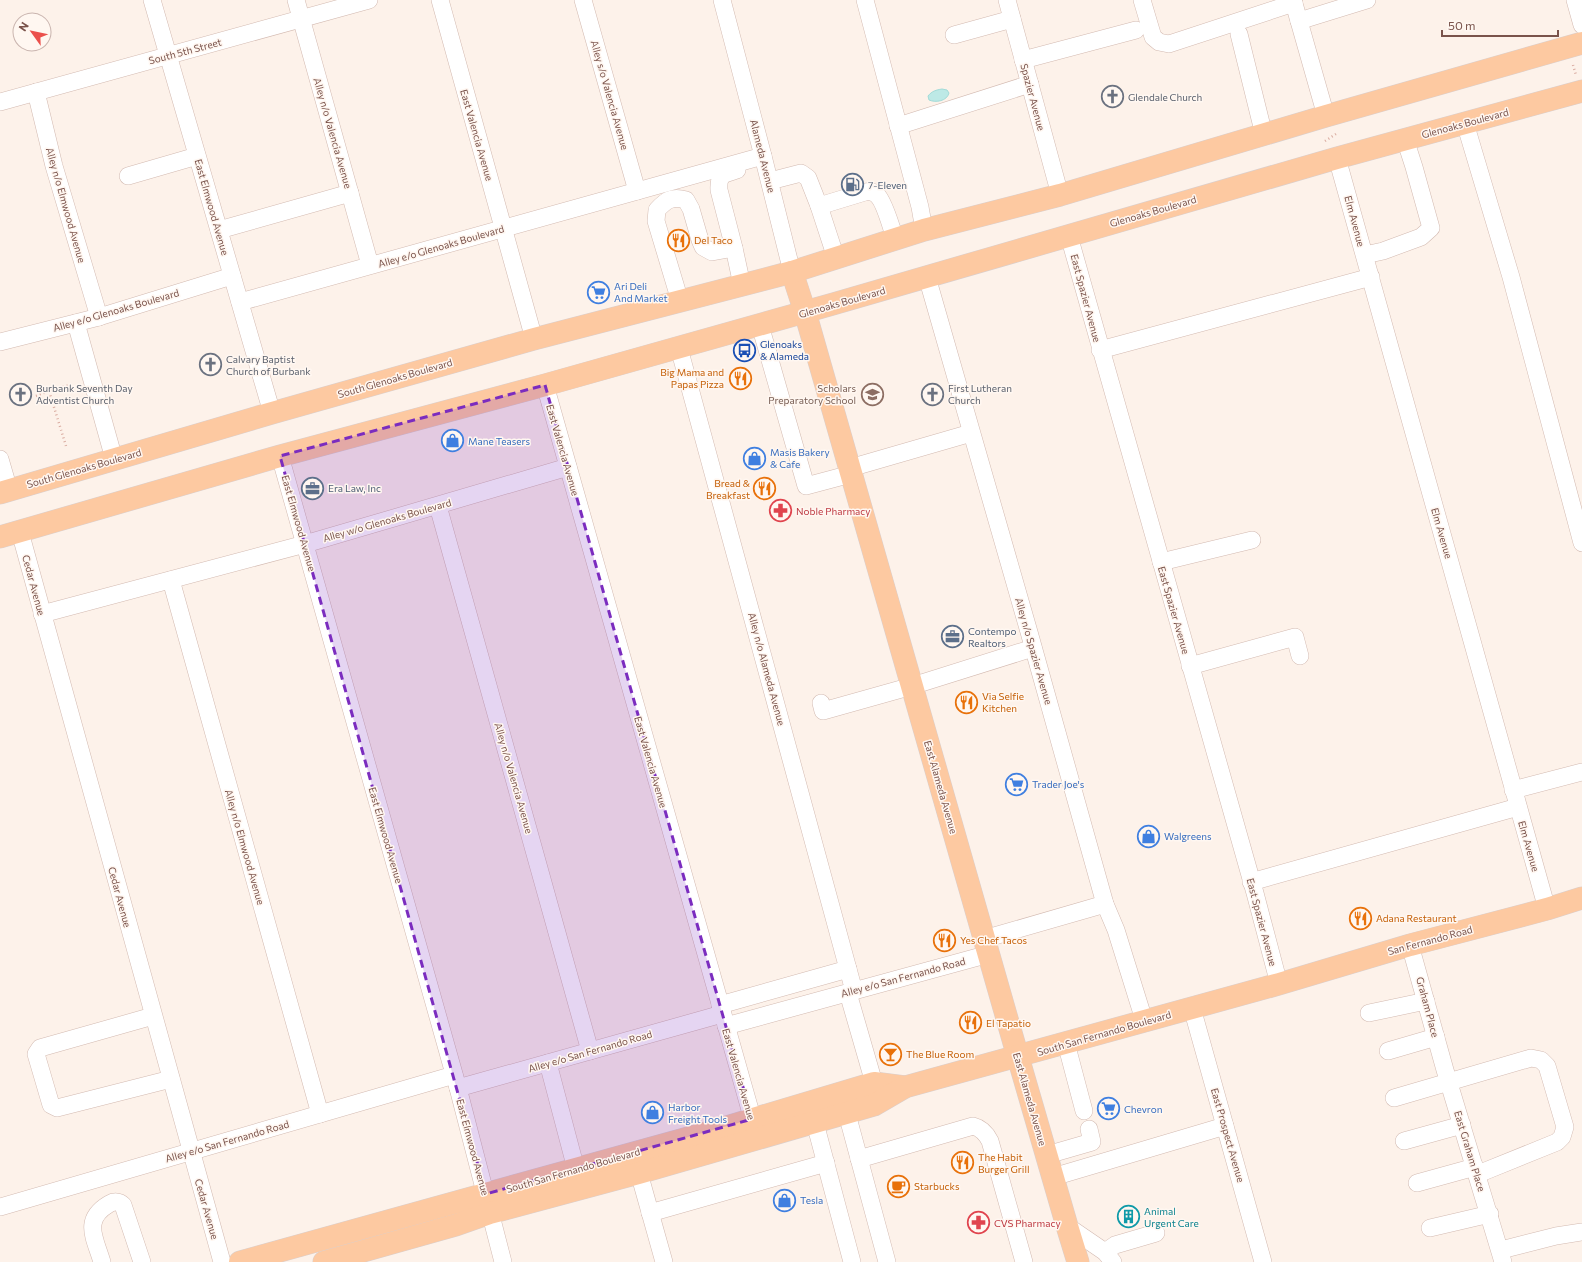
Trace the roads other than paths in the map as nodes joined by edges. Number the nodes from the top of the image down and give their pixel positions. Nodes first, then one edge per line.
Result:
1 (152, 0) edge
2 (296, 0) edge
3 (370, 0) edge
4 (440, 0) edge
5 (583, 0) edge
6 (722, 0) edge
7 (865, 0) edge
8 (1007, 0) edge
9 (1142, 0) edge
10 (1367, 0) edge
11 (1575, 0) edge
12 (1294, 2) edge
13 (301, 19) junction
14 (1012, 19) junction
15 (1299, 21) junction
16 (1582, 25) edge
17 (1136, 30) dead end
18 (1239, 34) dead end
19 (954, 35) dead end
20 (1582, 43) edge
21 (168, 55) junction
22 (1023, 60) junction
23 (1030, 84) junction
24 (1582, 90) edge
25 (36, 92) junction
26 (0, 102) edge
27 (1326, 116) junction
28 (1465, 123) junction
29 (898, 126) junction
30 (1264, 135) junction
31 (1405, 139) junction
32 (197, 156) junction
33 (1338, 158) junction
34 (764, 159) junction
35 (128, 176) dead end
36 (770, 182) junction
37 (640, 190) junction
38 (350, 193) junction
39 (1060, 194) junction
40 (819, 206) junction
41 (504, 228) junction
42 (219, 230) junction
43 (924, 230) junction
44 (1069, 236) junction
45 (895, 239) junction
46 (734, 248) junction
47 (1364, 255) junction
48 (836, 258) junction
49 (370, 265) junction
50 (792, 272) junction
51 (232, 276) junction
52 (927, 277) junction
53 (1371, 277) junction
54 (742, 285) junction
55 (680, 301) junction
56 (240, 302) junction
57 (805, 312) junction
58 (99, 317) junction
59 (76, 323) junction
60 (760, 325) junction
61 (534, 339) junction
62 (0, 342) edge
63 (679, 348) junction
64 (1100, 350) junction
65 (544, 385) junction
66 (272, 413) junction
67 (971, 433) junction
68 (280, 456) junction
69 (0, 459) edge
70 (114, 459) junction
71 (568, 467) junction
72 (851, 471) junction
73 (4, 492) edge
74 (438, 506) junction
75 (10, 534) edge
76 (1252, 540) dead end
77 (305, 544) junction
78 (1582, 544) edge
79 (1161, 562) junction
80 (171, 580) junction
81 (42, 614) junction
82 (1033, 648) junction
83 (1300, 656) dead end
84 (1190, 666) junction
85 (912, 686) junction
86 (821, 703) dead end
87 (1582, 772) edge
88 (1513, 790) junction
89 (1518, 806) junction
90 (1252, 882) junction
91 (1582, 898) edge
92 (1104, 904) junction
93 (1547, 909) junction
94 (1410, 945) junction
95 (986, 947) junction
96 (848, 969) junction
97 (1279, 984) junction
98 (851, 992) junction
99 (1426, 1001) junction
100 (1192, 1008) junction
101 (152, 1012) junction
102 (1369, 1013) dead end
103 (723, 1015) junction
104 (1144, 1020) junction
105 (1436, 1038) junction
106 (44, 1039) dead end
107 (1066, 1043) junction
108 (590, 1051) junction
109 (1388, 1051) dead end
110 (1018, 1057) junction
111 (548, 1063) junction
112 (1447, 1076) junction
113 (171, 1079) junction
114 (456, 1082) junction
115 (874, 1083) junction
116 (905, 1087) junction
117 (1394, 1098) dead end
118 (1084, 1111) dead end
119 (320, 1114) junction
120 (847, 1114) junction
121 (752, 1119) junction
122 (815, 1123) junction
123 (1462, 1125) junction
124 (1225, 1126) junction
125 (1089, 1129) dead end
126 (759, 1139) junction
127 (1404, 1141) dead end
128 (191, 1152) junction
129 (1047, 1155) junction
130 (860, 1159) junction
131 (826, 1163) junction
132 (576, 1169) junction
133 (1476, 1171) junction
134 (639, 1173) junction
135 (1053, 1177) junction
136 (1417, 1183) dead end
137 (488, 1204) junction
138 (0, 1207) edge
139 (650, 1213) junction
140 (1490, 1214) junction
141 (1066, 1226) junction
142 (1430, 1228) dead end
143 (1582, 1232) edge
144 (1156, 1233) dead end
145 (1502, 1256) edge
146 (1109, 1257) edge
147 (102, 1262) edge
148 (142, 1262) edge
149 (222, 1262) edge
150 (240, 1262) edge
151 (324, 1262) edge
152 (504, 1262) edge
153 (664, 1262) edge
154 (852, 1262) edge
155 (888, 1262) edge
156 (1024, 1262) edge
157 (1078, 1262) edge
158 (1263, 1262) edge

1 - 21 street, East Elmwood Avenue
2 - 13 street, Alley n/o Valencia Avenue
3 - 13 street, South 5th Street
4 - 41 street, East Valencia Avenue
5 - 37 street, Alley s/o Valencia Avenue
6 - 34 street, Alameda Avenue
7 - 29 street
8 - 14 street, Spazier Avenue
9 - 12 street
10 - 15 street
11 - 16 street
12 - 15 street
13 - 21 street, South 5th Street
13 - 38 street, Alley n/o Valencia Avenue
14 - 19 street
14 - 22 street, Spazier Avenue
15 - 27 street
17 - 22 street
18 - 30 street
20 - 27 main road
21 - 25 street, South 5th Street
21 - 32 street, East Elmwood Avenue
22 - 23 street, Spazier Avenue
23 - 29 street
23 - 39 street, Spazier Avenue
24 - 28 main road, Glenoaks Boulevard
25 - 26 street, South 5th Street
25 - 58 street, Alley n/o Elmwood Avenue
27 - 30 main road
28 - 31 main road, Glenoaks Boulevard
28 - 78 street
29 - 43 street
30 - 39 main road
31 - 33 main road, Glenoaks Boulevard
31 - 47 street
32 - 35 street
32 - 42 street, East Elmwood Avenue
33 - 44 main road, Glenoaks Boulevard
33 - 47 street, Elm Avenue
34 - 36 street, Alameda Avenue
34 - 37 street, Alley e/o Glenoaks Boulevard
34 - 46 street
36 - 40 street
36 - 50 street, Alameda Avenue
37 - 41 street, Alley e/o Glenoaks Boulevard
38 - 42 street
38 - 49 street, Alley n/o Valencia Avenue
39 - 43 main road
40 - 45 street
40 - 48 street
41 - 49 street, Alley e/o Glenoaks Boulevard
41 - 61 street, East Valencia Avenue
42 - 51 street, East Elmwood Avenue
43 - 45 main road
44 - 52 main road, Glenoaks Boulevard
44 - 64 street, East Spazier Avenue
45 - 48 main road
46 - 54 street
46 - 55 street
47 - 53 street, Elm Avenue
48 - 50 main road
49 - 56 street, Alley e/o Glenoaks Boulevard
50 - 54 main road, South Glenoaks Boulevard
50 - 57 main road, Alameda Avenue
51 - 56 street, East Elmwood Avenue
51 - 58 street, Alley e/o Glenoaks Boulevard
52 - 57 main road, Glenoaks Boulevard
52 - 67 street, Alley n/o Spazier Avenue
53 - 64 street
53 - 88 street, Elm Avenue
54 - 55 main road, South Glenoaks Boulevard
55 - 61 main road, South Glenoaks Boulevard
56 - 66 street, East Elmwood Avenue
57 - 60 main road, Glenoaks Boulevard
57 - 72 main road, East Alameda Avenue
58 - 59 street, Alley e/o Glenoaks Boulevard
59 - 62 street, Alley e/o Glenoaks Boulevard
59 - 70 street
60 - 63 main road, Glenoaks Boulevard
60 - 72 street
61 - 66 main road, South Glenoaks Boulevard
63 - 65 main road
63 - 96 street, Alley n/o Alameda Avenue
64 - 79 street, East Spazier Avenue
65 - 68 main road
65 - 71 street, East Valencia Avenue
66 - 70 main road, South Glenoaks Boulevard
67 - 72 street
67 - 82 street, Alley n/o Spazier Avenue
68 - 75 main road
68 - 77 street, East Elmwood Avenue
69 - 73 street
70 - 73 main road, South Glenoaks Boulevard
71 - 74 street, Alley w/o Glenoaks Boulevard
71 - 103 street, East Valencia Avenue
72 - 85 main road, East Alameda Avenue
74 - 77 street, Alley w/o Glenoaks Boulevard
74 - 108 street, Alley n/o Valencia Avenue
75 - 81 street, Cedar Avenue
76 - 79 street
77 - 80 street, Alley w/o Glenoaks Boulevard
77 - 114 street, East Elmwood Avenue
79 - 84 street, East Spazier Avenue
80 - 81 street, Alley w/o Glenoaks Boulevard
80 - 119 street, Alley n/o Elmwood Avenue
81 - 101 street, Cedar Avenue
82 - 85 street
82 - 92 street, Alley n/o Spazier Avenue
83 - 84 street
84 - 90 street, East Spazier Avenue
85 - 86 street
85 - 95 main road, East Alameda Avenue
87 - 88 street
88 - 89 street, Elm Avenue
89 - 90 street
89 - 93 street, Elm Avenue
90 - 97 street, East Spazier Avenue
91 - 93 main road, San Fernando Road
92 - 95 street
92 - 104 street, Alley n/o Spazier Avenue
93 - 94 main road, San Fernando Road
94 - 97 main road, San Fernando Road
94 - 99 street, Graham Place
95 - 98 street, Alley e/o San Fernando Road
95 - 110 main road, East Alameda Avenue
96 - 98 street, Alley n/o Alameda Avenue
96 - 103 street
97 - 100 main road, South San Fernando Boulevard
98 - 103 street, Alley e/o San Fernando Road
98 - 115 street, Alley n/o Alameda Avenue
99 - 102 street
99 - 105 street, Graham Place
100 - 104 main road, South San Fernando Boulevard
100 - 124 street, East Prospect Avenue
101 - 106 street
101 - 113 street, Cedar Avenue
101 - 113 street
103 - 108 street, Alley e/o San Fernando Road
103 - 121 street, East Valencia Avenue
104 - 107 main road, South San Fernando Boulevard
105 - 109 street
105 - 112 street, Graham Place
107 - 110 main road, South San Fernando Boulevard
107 - 118 street
108 - 111 street, Alley e/o San Fernando Road
110 - 116 main road, South San Fernando Boulevard
110 - 129 main road, East Alameda Avenue
111 - 114 street, Alley e/o San Fernando Road
111 - 132 street
112 - 117 street
112 - 123 street, East Graham Place
112 - 133 street
113 - 128 street, Cedar Avenue
114 - 119 street, Alley e/o San Fernando Road
114 - 137 street, East Elmwood Avenue
115 - 116 main road, South San Fernando Boulevard
115 - 121 main road, South San Fernando Boulevard
116 - 120 main road, South San Fernando Boulevard
119 - 128 street, Alley e/o San Fernando Road
120 - 122 main road, South San Fernando Boulevard
120 - 130 street
121 - 126 street, East Valencia Avenue
121 - 132 main road, South San Fernando Boulevard
122 - 126 main road, South San Fernando Boulevard
122 - 131 street
123 - 127 street
123 - 133 street, East Graham Place
124 - 135 street
124 - 158 street, East Prospect Avenue
125 - 129 street
126 - 134 main road, South San Fernando Boulevard
128 - 138 street, Alley e/o San Fernando Road
128 - 149 street, Cedar Avenue
129 - 135 main road, East Alameda Avenue
130 - 155 street
130 - 156 street
131 - 139 street
131 - 154 street
132 - 137 main road, South San Fernando Boulevard
133 - 136 street
133 - 140 street, East Graham Place
134 - 137 main road, South San Fernando Boulevard
134 - 139 street
135 - 141 main road, East Alameda Avenue
137 - 150 main road, South San Fernando Boulevard
137 - 151 main road, South San Fernando Boulevard
137 - 152 street, East Elmwood Avenue
139 - 153 street
140 - 142 street
140 - 145 street, East Graham Place
141 - 146 street
141 - 157 main road, East Alameda Avenue
143 - 145 street
144 - 146 street
147 - 148 street

